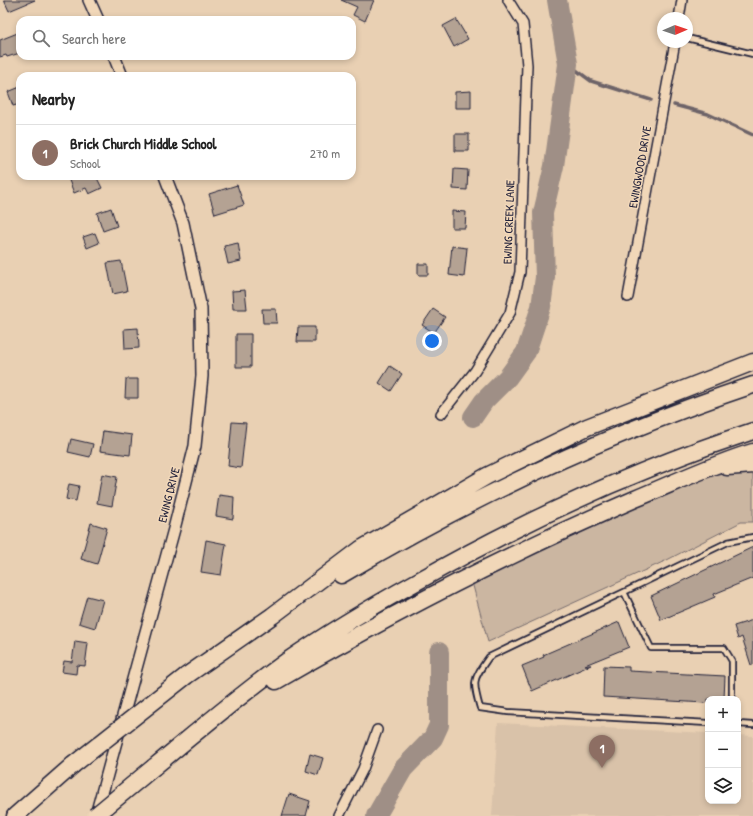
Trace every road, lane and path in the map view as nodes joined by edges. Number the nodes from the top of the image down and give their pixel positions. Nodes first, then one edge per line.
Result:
1 (89, 0) edge
2 (508, 0) edge
3 (682, 0) edge
4 (680, 12) edge
5 (96, 16) edge
6 (693, 39) edge
7 (674, 48) edge
8 (753, 54) edge
9 (116, 60) edge
10 (120, 72) edge
11 (167, 180) edge
12 (628, 297) dead end
13 (751, 362) edge
14 (753, 385) edge
15 (441, 414) dead end
16 (753, 431) edge
17 (753, 452) edge
18 (753, 465) edge
19 (709, 468) junction
20 (753, 537) edge
21 (624, 592) junction
22 (272, 616) junction
23 (732, 696) edge
24 (222, 711) junction
25 (705, 723) edge
26 (741, 724) edge
27 (753, 725) edge
28 (378, 730) dead end
29 (15, 816) edge
30 (95, 816) edge
31 (340, 816) edge

1 - 5 street
2 - 15 street, EWING CREEK LANE
3 - 4 street
6 - 8 lane
7 - 12 street, EWINGWOOD DRIVE
9 - 10 street
11 - 30 street, EWING DRIVE
13 - 22 highway
14 - 22 highway
16 - 24 highway
17 - 19 highway
18 - 19 highway
19 - 24 highway
20 - 21 lane
21 - 23 lane
21 - 25 lane
22 - 29 highway, bridge
24 - 30 highway, bridge
26 - 27 lane
28 - 31 street

